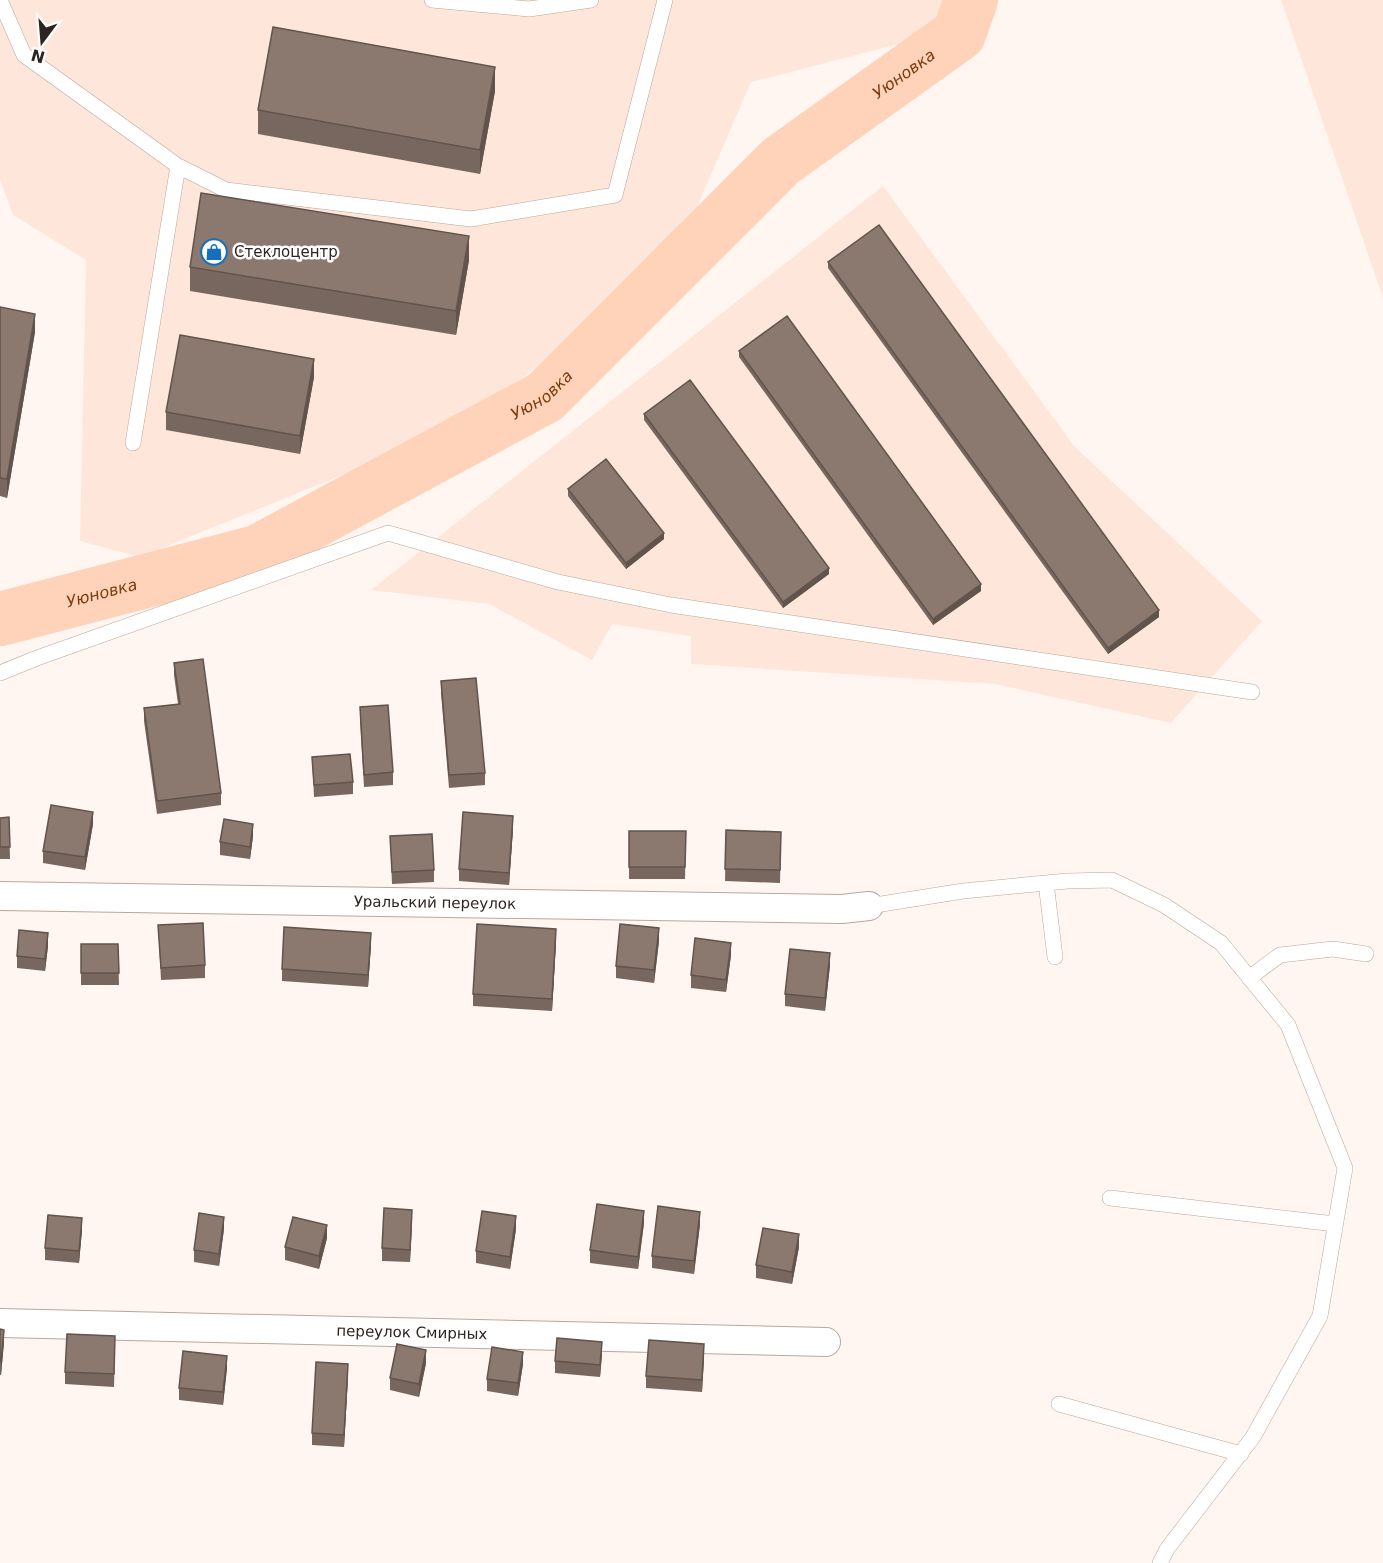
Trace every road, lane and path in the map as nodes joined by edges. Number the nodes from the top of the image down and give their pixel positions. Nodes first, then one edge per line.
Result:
1 (0, 0) edge
2 (432, 0) edge
3 (591, 0) edge
4 (665, 0) edge
5 (178, 166) junction
6 (134, 443) dead end
7 (0, 673) edge
8 (1252, 692) dead end
9 (1046, 883) junction
10 (0, 896) edge
11 (869, 906) joint
12 (1366, 954) dead end
13 (1055, 957) dead end
14 (1249, 978) junction
15 (1110, 1197) dead end
16 (1335, 1224) junction
17 (0, 1323) edge
18 (826, 1342) dead end
19 (1059, 1404) dead end
20 (1241, 1454) junction
21 (1160, 1563) edge

1 - 5 lane
2 - 3 lane
4 - 5 lane
5 - 6 lane
7 - 8 lane
9 - 11 lane
9 - 13 lane
9 - 14 lane
10 - 11 street, Уральский переулок
12 - 14 lane
14 - 16 lane
15 - 16 lane
16 - 20 lane
17 - 18 street, переулок Смирных
19 - 20 lane
20 - 21 lane

